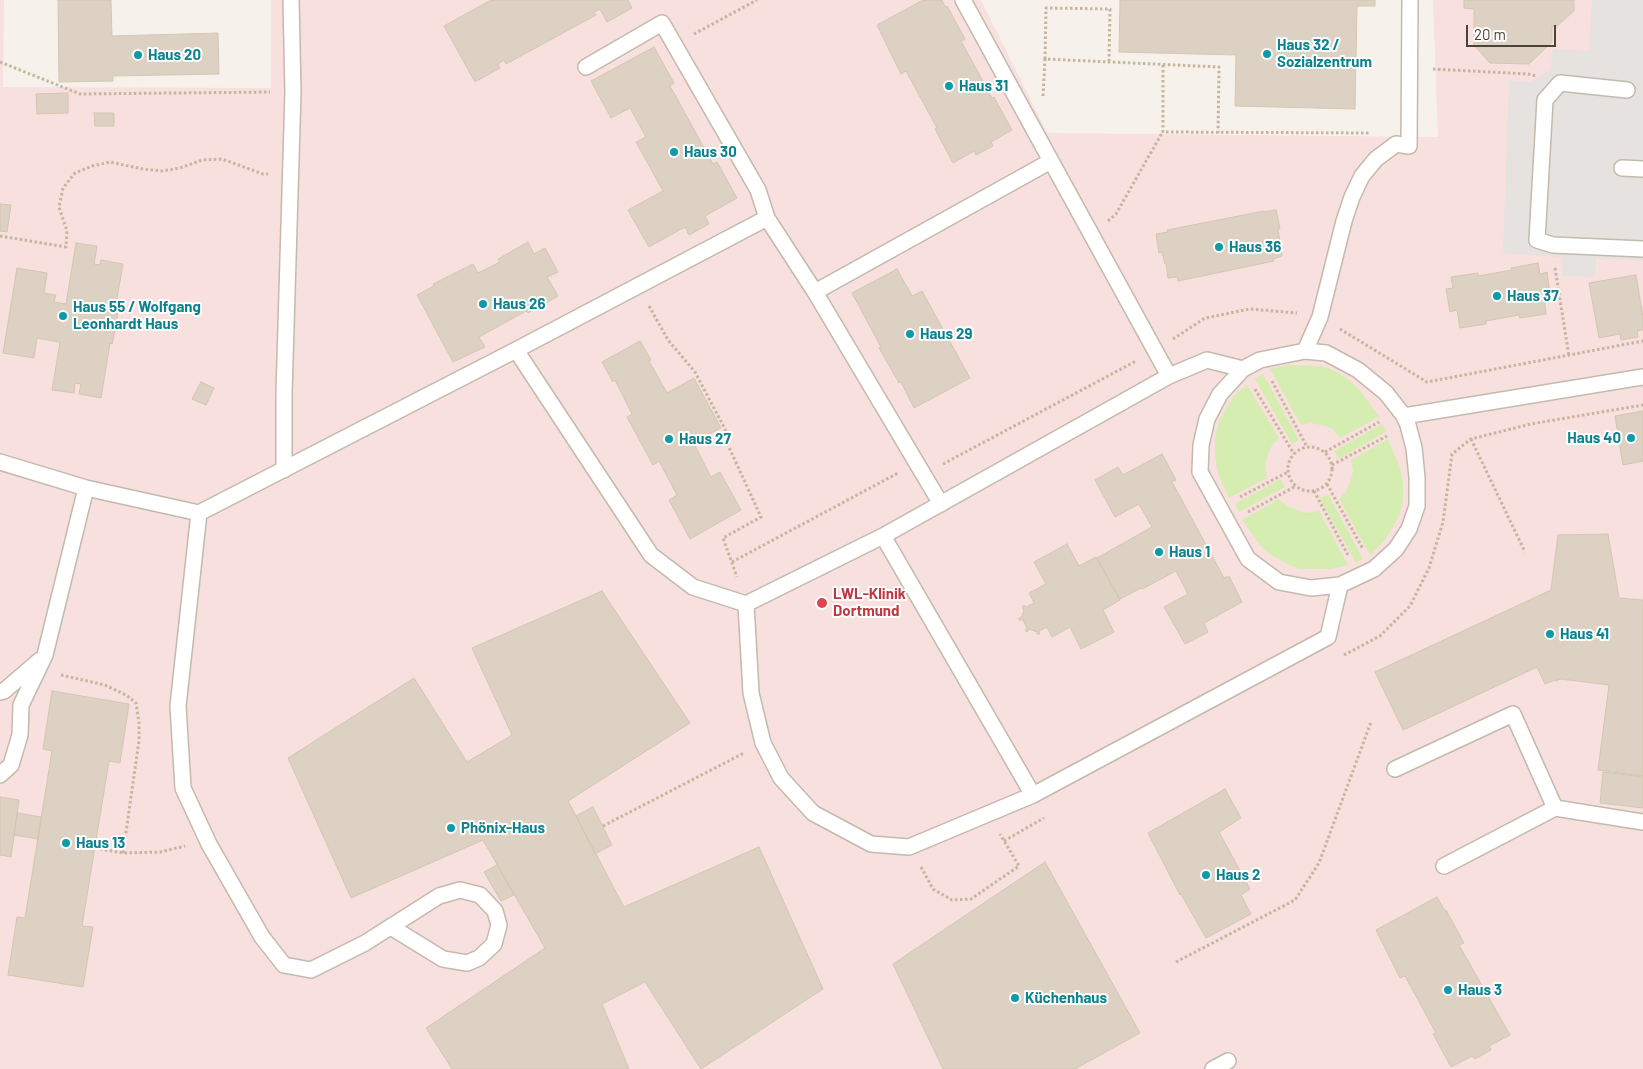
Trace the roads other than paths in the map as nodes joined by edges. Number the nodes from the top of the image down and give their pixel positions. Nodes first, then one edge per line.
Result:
1 (291, 0) edge
2 (963, 0) edge
3 (1410, 0) edge
4 (586, 67) dead end
5 (1627, 90) dead end
6 (1050, 162) junction
7 (1622, 168) dead end
8 (1643, 169) edge
9 (767, 218) junction
10 (1643, 249) edge
11 (815, 292) junction
12 (516, 350) junction
13 (1305, 351) junction
14 (1243, 370) junction
15 (1169, 376) junction
16 (1643, 376) edge
17 (1404, 417) junction
18 (0, 462) edge
19 (284, 470) junction
20 (86, 488) junction
21 (941, 504) junction
22 (199, 513) junction
23 (883, 536) junction
24 (1340, 585) junction
25 (746, 604) junction
26 (45, 655) junction
27 (0, 692) edge
28 (1395, 769) dead end
29 (0, 775) edge
30 (1033, 796) junction
31 (1555, 808) junction
32 (1643, 822) edge
33 (1444, 866) dead end
34 (391, 927) junction
35 (1228, 1061) dead end
36 (1213, 1069) edge

1 - 19 lane
2 - 6 lane
3 - 13 lane
4 - 9 lane
5 - 10 lane
6 - 11 lane
6 - 15 lane
7 - 8 lane
9 - 11 lane
9 - 12 lane
11 - 21 lane
12 - 19 lane
12 - 25 lane
13 - 14 lane
13 - 17 lane
14 - 15 lane
14 - 24 lane
15 - 21 lane
16 - 17 lane
17 - 24 lane
18 - 20 lane
19 - 22 lane
20 - 22 lane
20 - 26 lane
21 - 23 lane
22 - 34 lane
23 - 25 lane
23 - 30 lane
24 - 30 lane
25 - 30 lane
26 - 27 lane
26 - 29 lane
28 - 31 lane
31 - 32 lane
31 - 33 lane
34 - 34 lane
35 - 36 lane

